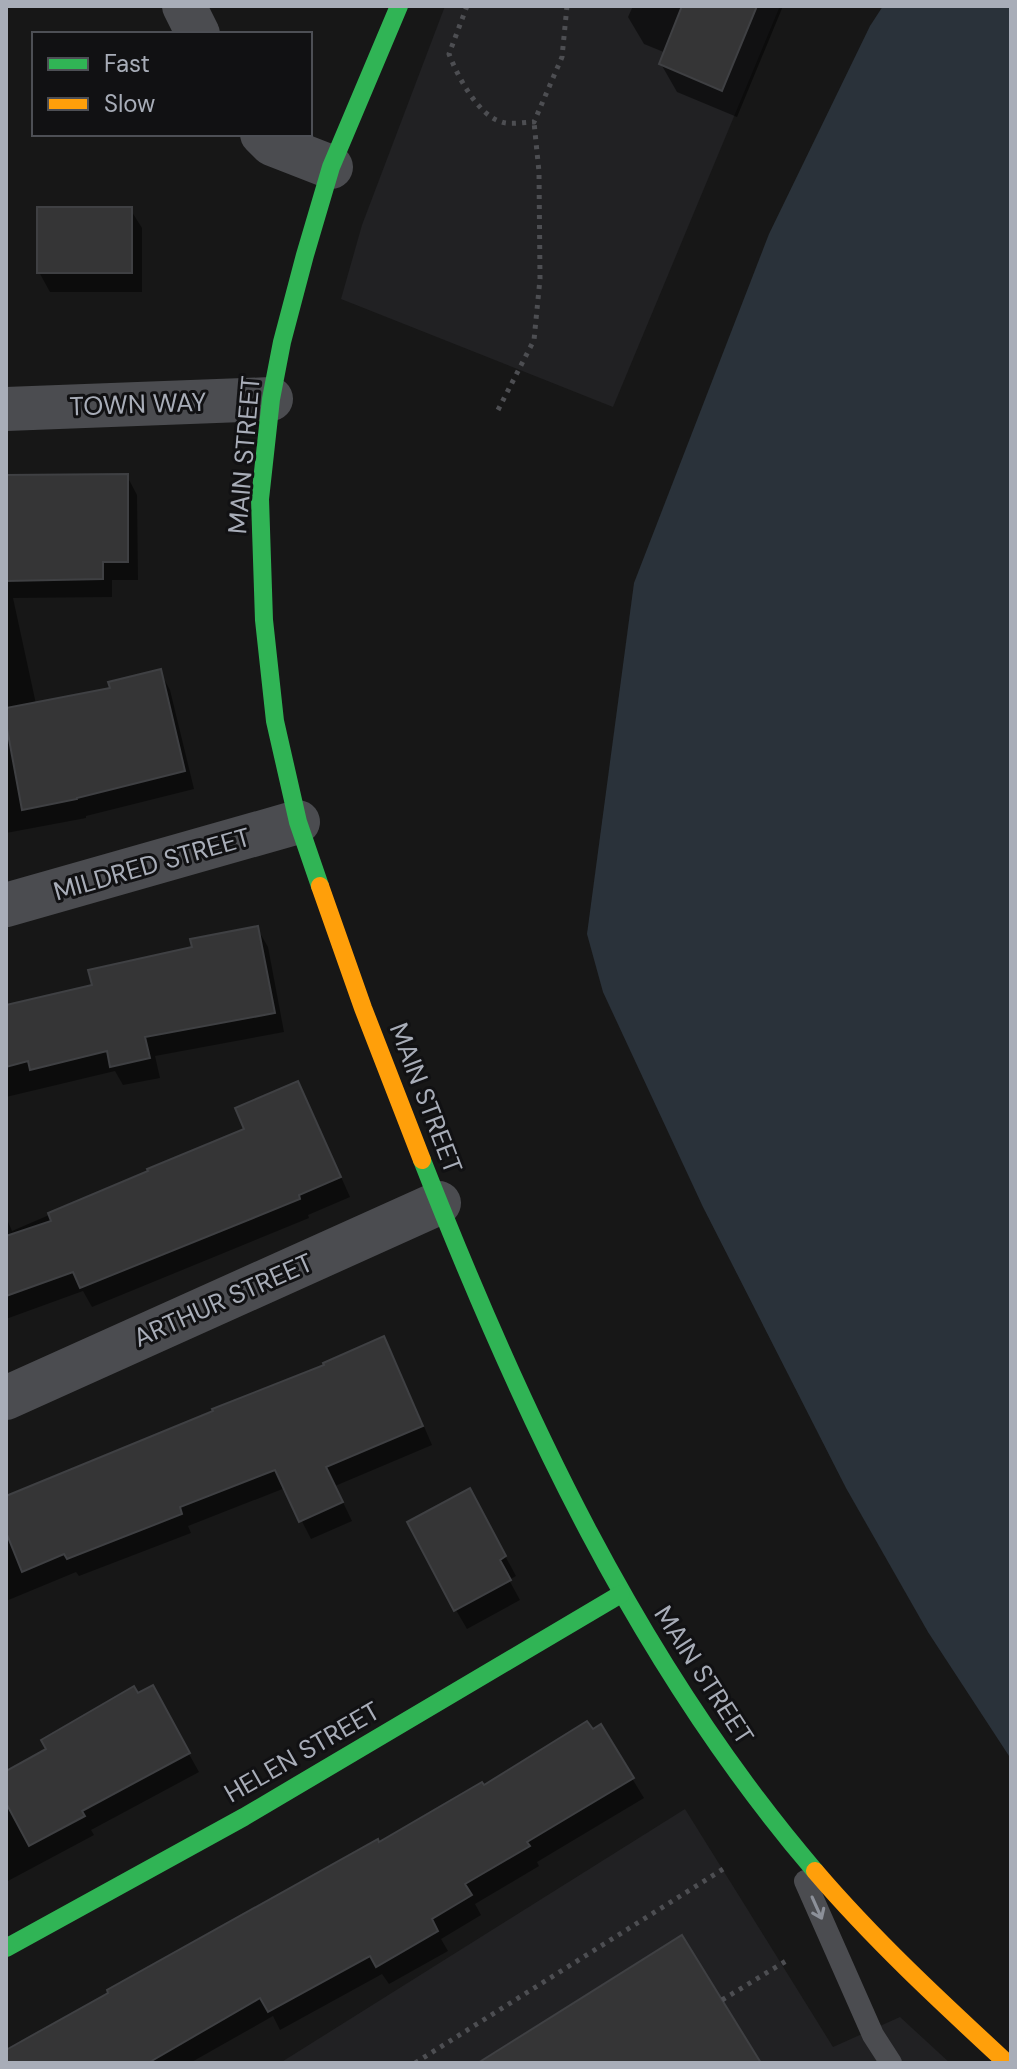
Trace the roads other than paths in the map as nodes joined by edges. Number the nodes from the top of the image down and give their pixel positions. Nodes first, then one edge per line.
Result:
1 (184, 6) edge
2 (399, 6) edge
3 (197, 32) edge
4 (264, 136) edge
5 (331, 167) junction
6 (271, 399) junction
7 (6, 409) edge
8 (298, 822) junction
9 (6, 905) edge
10 (439, 1203) junction
11 (6, 1398) edge
12 (621, 1594) junction
13 (785, 1836) junction
14 (6, 1948) edge
15 (891, 2063) edge
16 (1007, 2063) edge

1 - 3 street
2 - 5 main road, MAIN STREET
4 - 5 street
5 - 6 main road, MAIN STREET
6 - 7 street, TOWN WAY
6 - 8 main road, MAIN STREET
8 - 9 street, MILDRED STREET
8 - 10 main road, MAIN STREET
10 - 11 street, ARTHUR STREET
10 - 12 main road, MAIN STREET
12 - 13 main road, MAIN STREET
12 - 14 main road, HELEN STREET
13 -> 15 lane
13 - 16 main road, MAIN STREET

